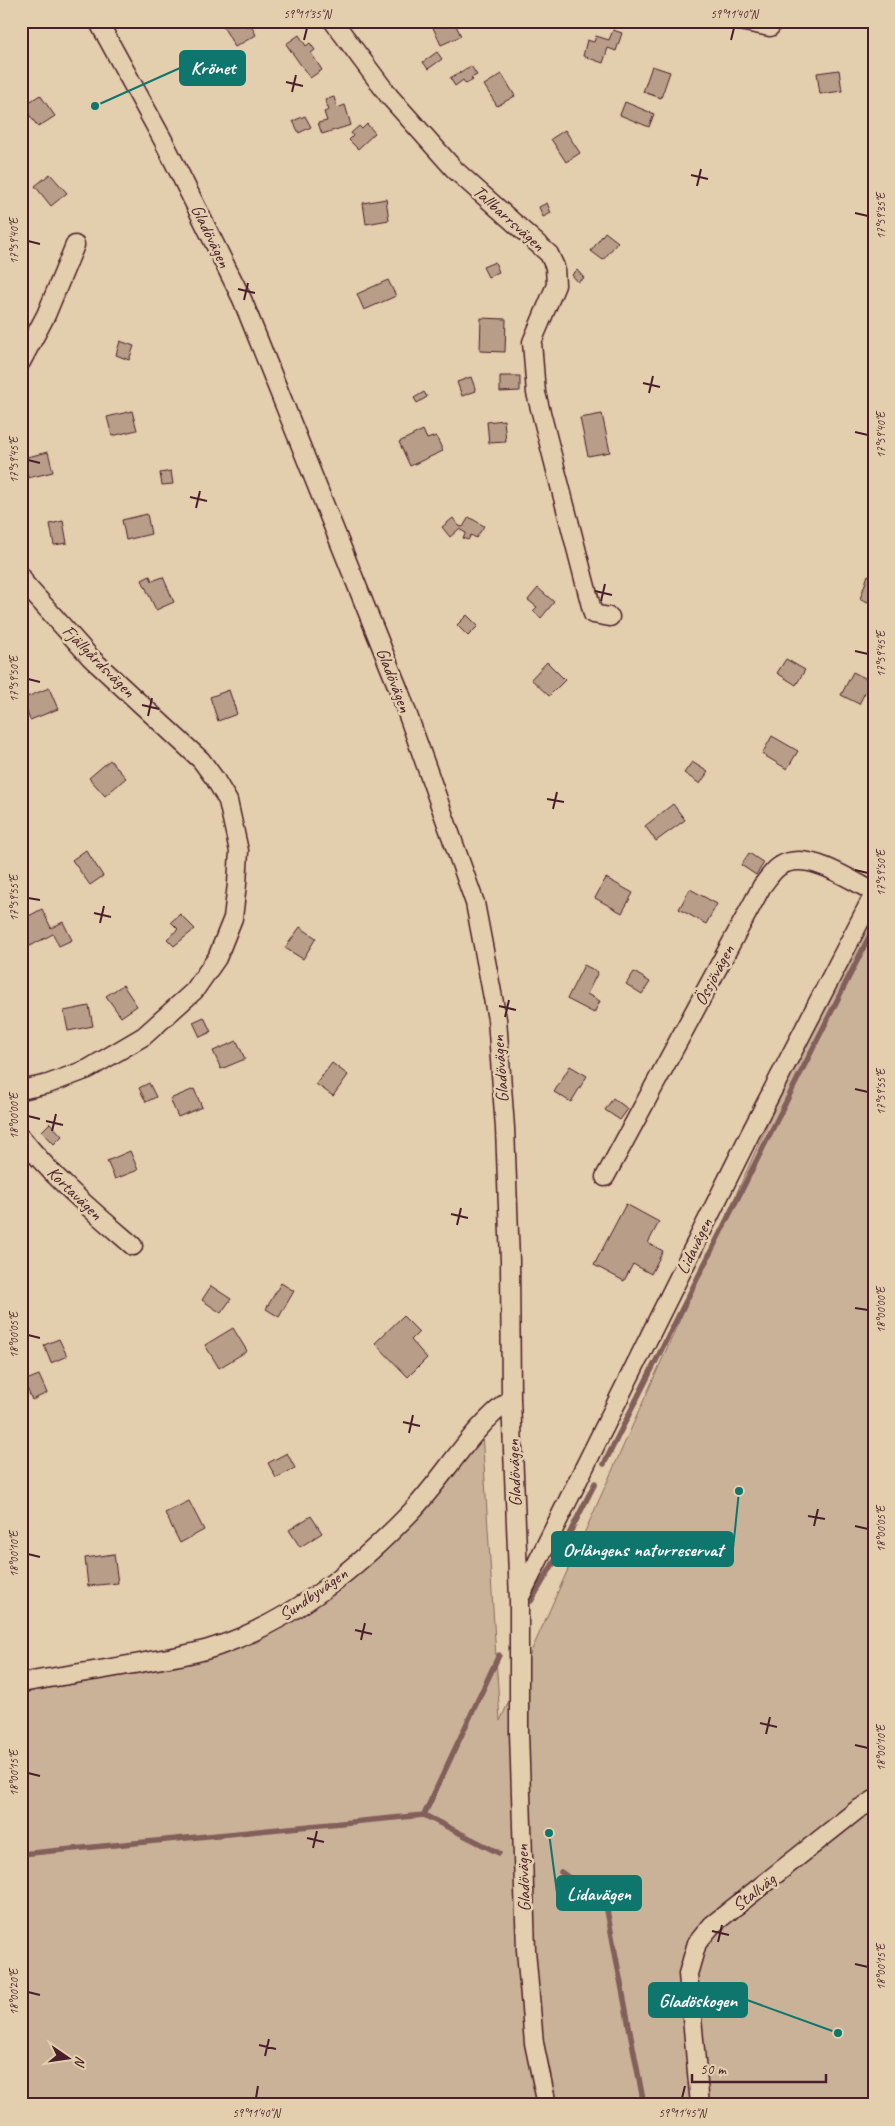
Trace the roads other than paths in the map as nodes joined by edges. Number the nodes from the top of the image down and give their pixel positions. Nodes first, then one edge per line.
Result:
1 (98, 21) edge
2 (333, 21) edge
3 (740, 21) edge
4 (770, 27) dead end
5 (75, 245) dead end
6 (21, 362) edge
7 (21, 576) edge
8 (610, 617) dead end
9 (874, 893) edge
10 (21, 1090) edge
11 (21, 1137) edge
12 (604, 1177) dead end
13 (133, 1246) dead end
14 (511, 1399) junction
15 (519, 1600) junction
16 (21, 1683) edge
17 (874, 1800) edge
18 (546, 2105) edge
19 (700, 2105) edge

1 - 14 street, Gladövägen
2 - 8 street, Tallbarrsvägen
3 - 4 street
5 - 6 street
7 - 10 street, Fjällgårdsvägen
9 - 12 street, Össjövägen
9 - 15 street, Lidavägen
11 - 13 street, Kortavägen
14 - 15 street, Gladövägen
14 - 16 street, Sundbyvägen
15 - 18 street, Gladövägen
17 - 19 street, Stallväg

